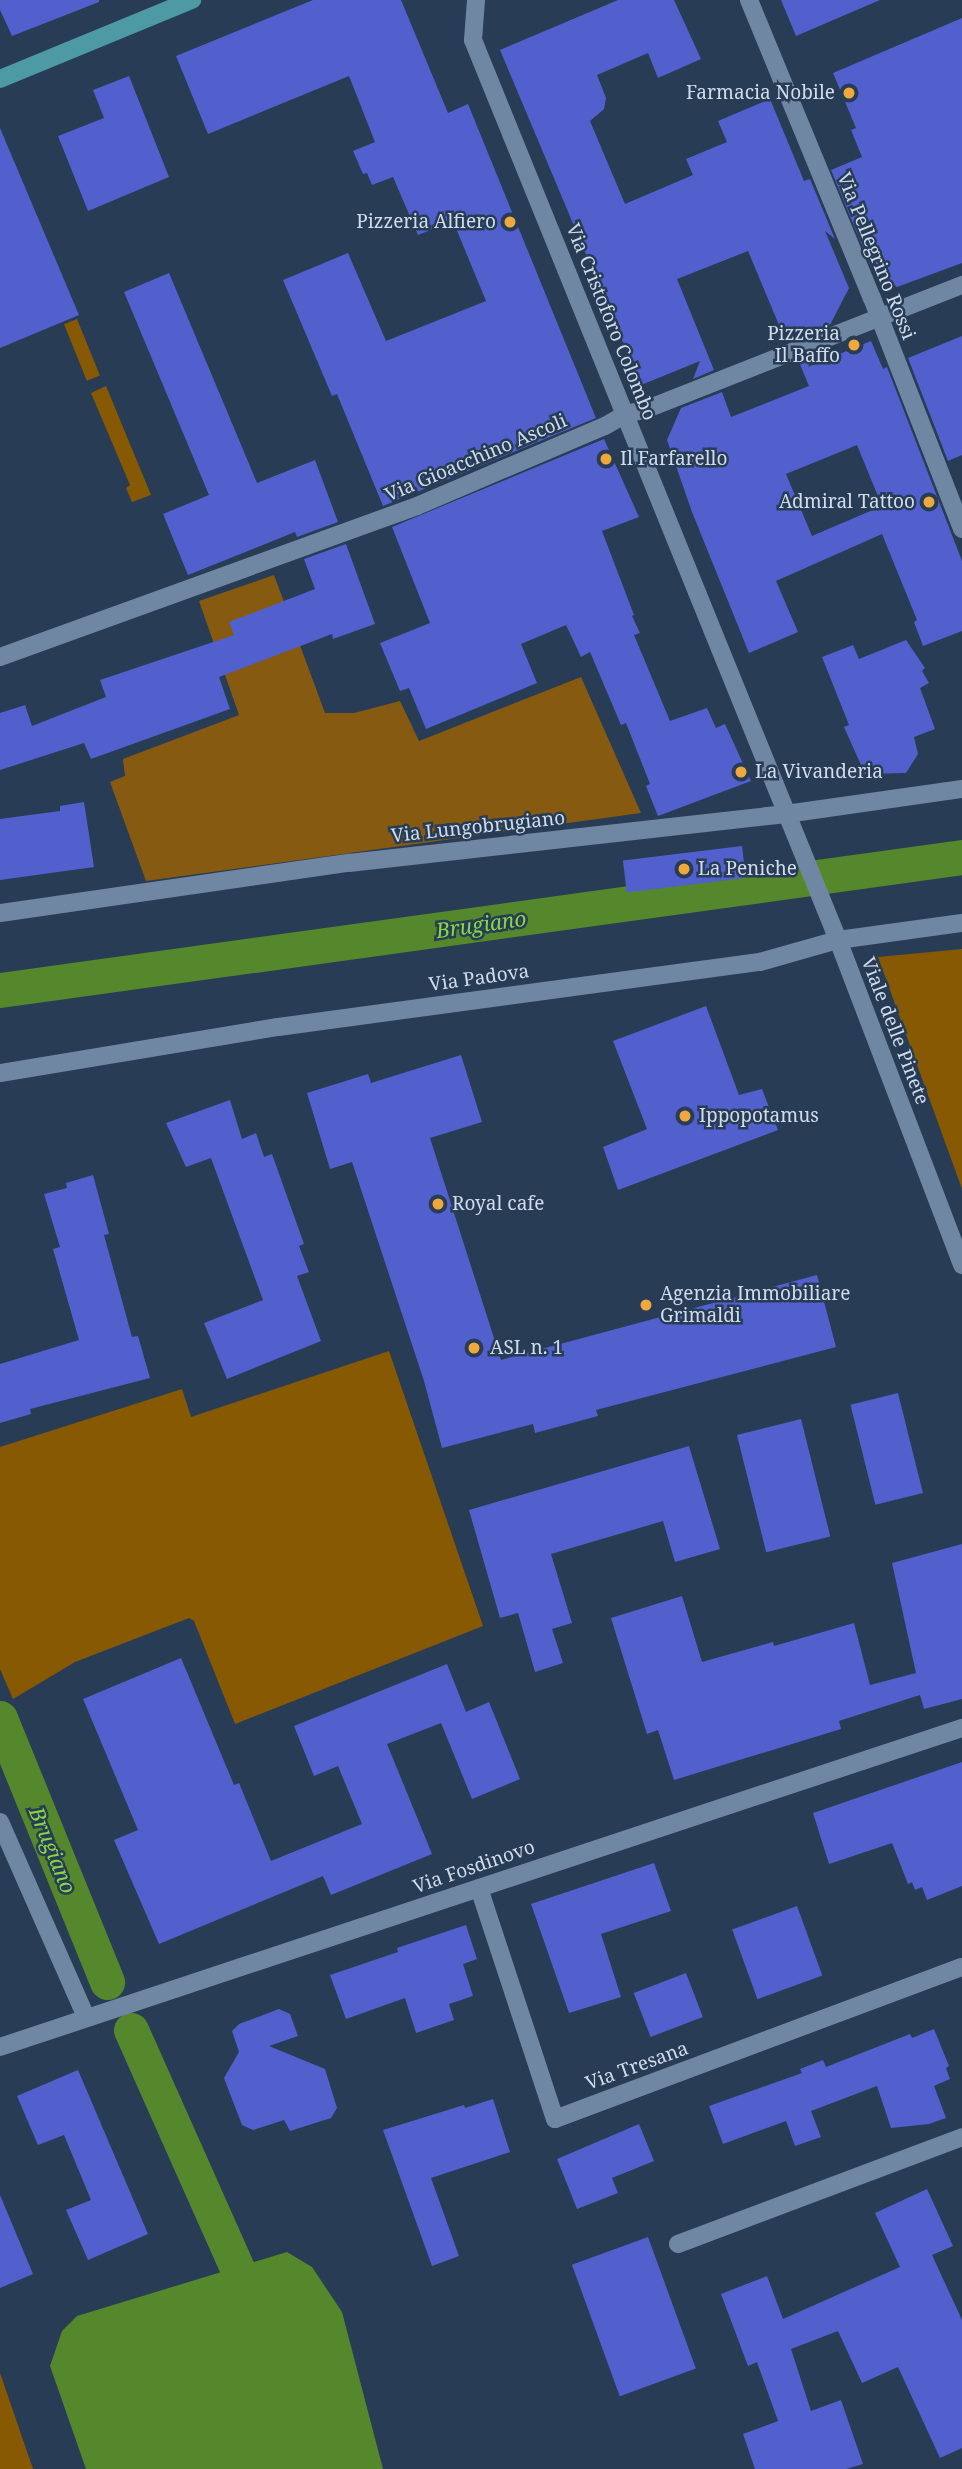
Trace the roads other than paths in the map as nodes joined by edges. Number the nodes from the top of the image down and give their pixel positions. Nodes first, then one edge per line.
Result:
1 (192, 0) edge
2 (476, 0) edge
3 (749, 0) edge
4 (0, 79) edge
5 (962, 285) edge
6 (878, 317) junction
7 (626, 414) junction
8 (962, 529) edge
9 (0, 657) edge
10 (962, 789) edge
11 (788, 821) junction
12 (0, 913) edge
13 (962, 923) edge
14 (836, 936) junction
15 (0, 1073) edge
16 (962, 1265) edge
17 (962, 1728) edge
18 (0, 1822) edge
19 (479, 1888) junction
20 (962, 1967) edge
21 (86, 2017) junction
22 (0, 2047) edge
23 (962, 2137) edge
24 (678, 2244) dead end

1 - 4 main road
2 - 7 street, Via Cristoforo Colombo
3 - 6 street, Via Pellegrino Rossi
5 - 6 street, Via Gioacchino Ascoli
6 - 7 street, Via Gioacchino Ascoli
6 - 8 street, Via Pellegrino Rossi
7 - 9 street, Via Gioacchino Ascoli
7 - 11 street, Via Cristoforo Colombo
10 - 11 street, Via Lungobrugiano
11 - 12 street, Via Lungobrugiano
11 - 14 street, Viale delle Pinete
13 - 14 street, Via Padova
14 - 15 street, Via Padova
14 - 16 street, Viale delle Pinete
17 - 19 street, Via Fosdinovo
18 - 21 street
19 - 20 street, Via Tresana
19 - 21 street, Via Fosdinovo
21 - 22 street, Via Fosdinovo
23 - 24 street

